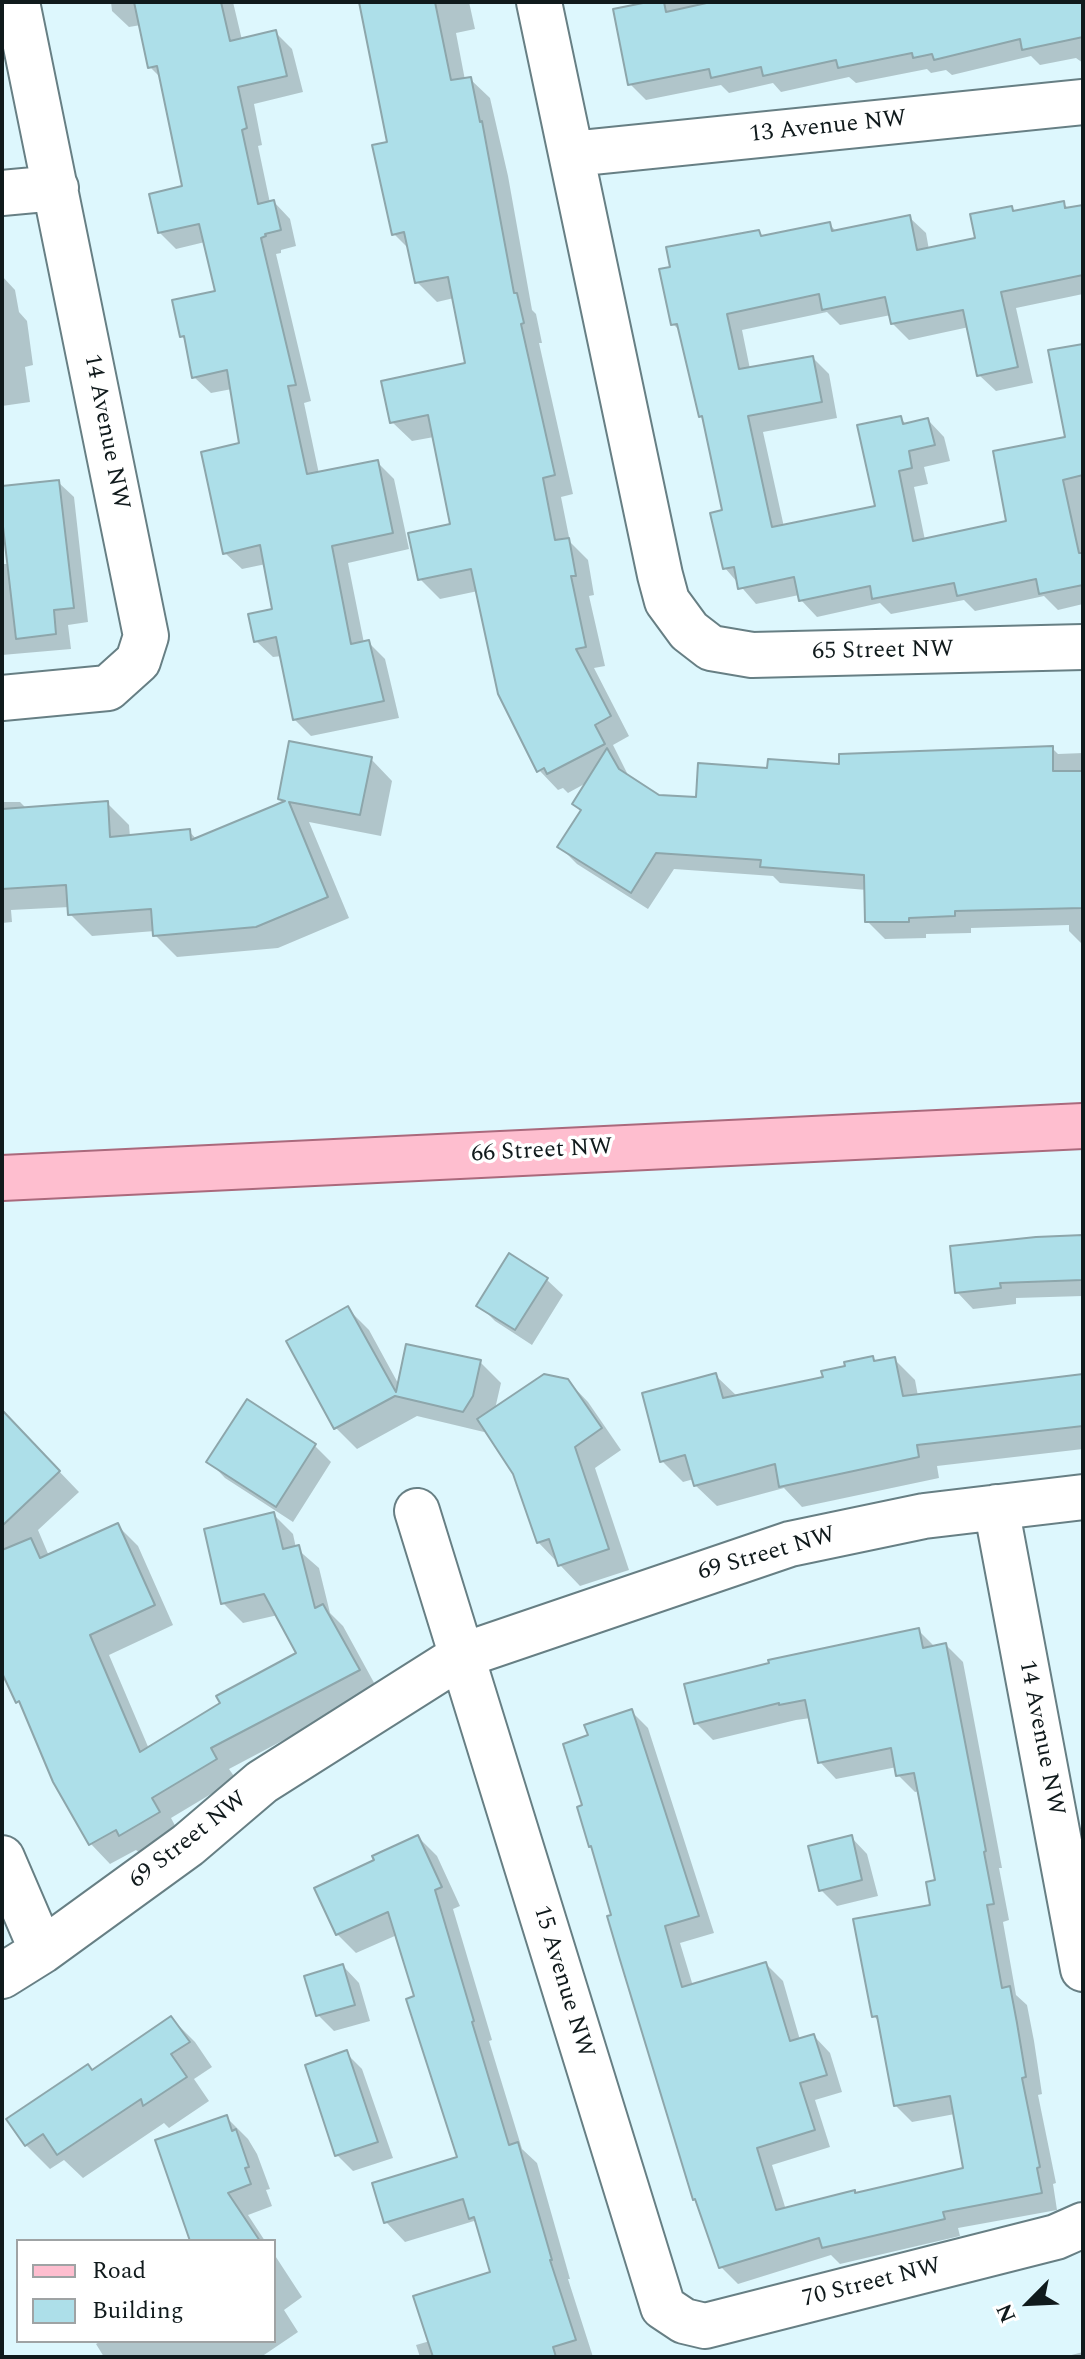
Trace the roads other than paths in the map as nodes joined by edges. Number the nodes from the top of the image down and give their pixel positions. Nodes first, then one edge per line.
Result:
1 (17, 2) edge
2 (539, 2) edge
3 (1083, 102) edge
4 (572, 154) junction
5 (56, 188) junction
6 (2, 193) edge
7 (1083, 647) edge
8 (2, 698) edge
9 (1083, 1126) edge
10 (2, 1178) edge
11 (1083, 1497) edge
12 (996, 1507) junction
13 (417, 1511) dead end
14 (461, 1656) junction
15 (2, 1858) edge
16 (42, 1951) junction
17 (1083, 1969) edge
18 (2, 1976) edge
19 (1083, 2225) edge
20 (663, 2307) joint

1 - 5 street, 14 Avenue NW
2 - 4 street
3 - 4 street, 13 Avenue NW
4 - 7 street, 65 Street NW
5 - 6 street
5 - 8 street, 14 Avenue NW
9 - 10 main road, 66 Street NW
11 - 12 street, 69 Street NW
12 - 14 street, 69 Street NW
12 - 17 street, 14 Avenue NW
13 - 14 street
14 - 16 street, 69 Street NW
14 - 20 street, 15 Avenue NW
15 - 16 street
16 - 18 street, 69 Street NW
19 - 20 street, 70 Street NW

